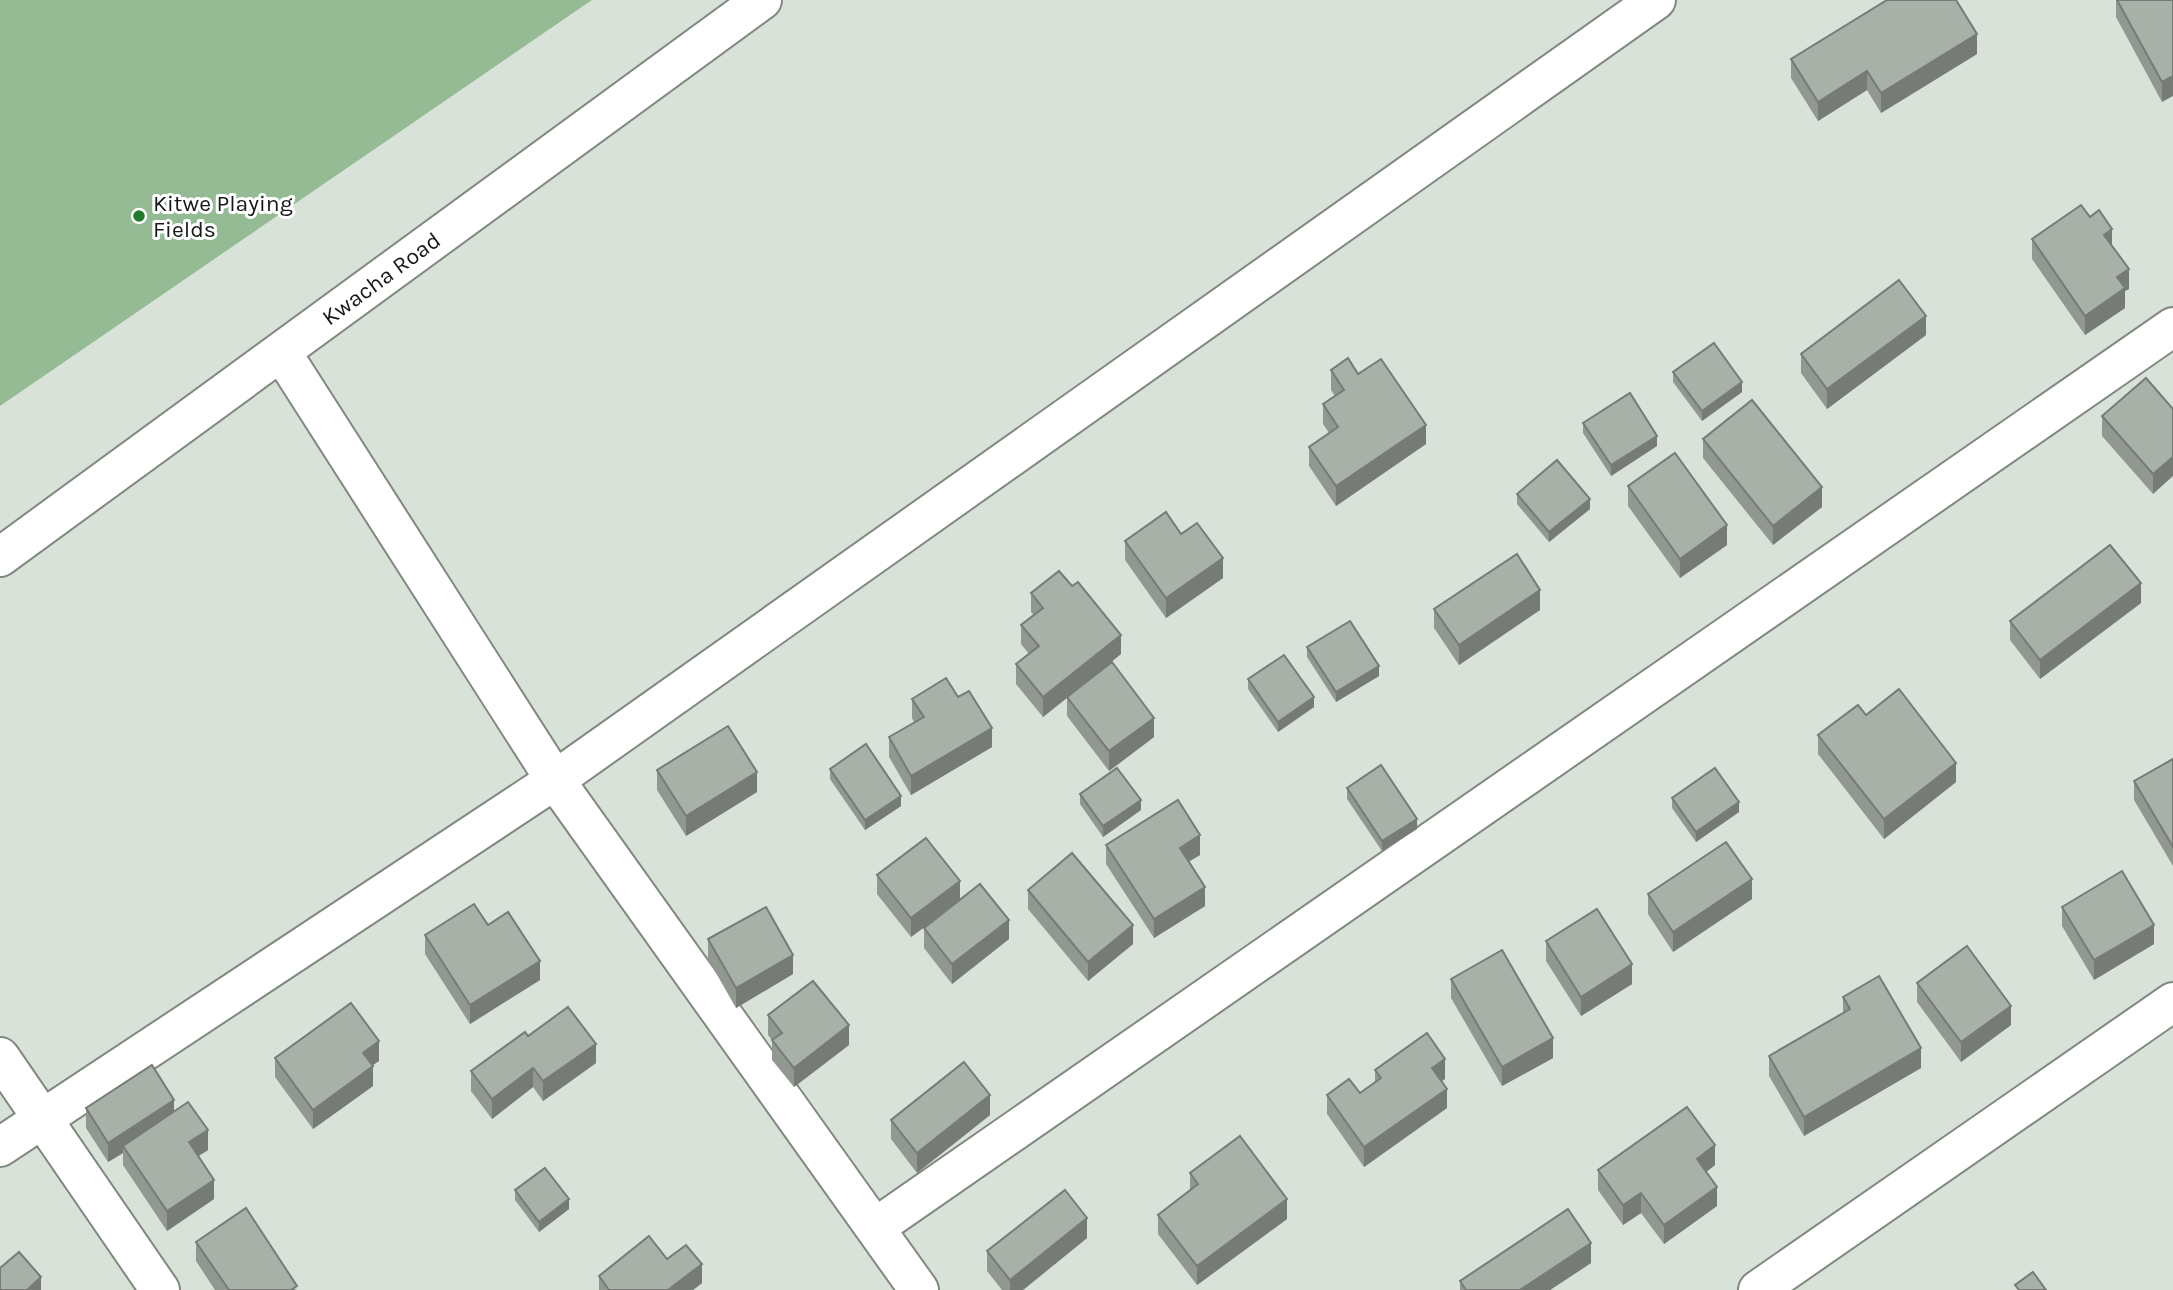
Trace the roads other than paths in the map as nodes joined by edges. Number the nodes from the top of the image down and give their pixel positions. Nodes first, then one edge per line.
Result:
1 (762, 0) edge
2 (1656, 0) edge
3 (2173, 327) edge
4 (282, 353) junction
5 (0, 557) edge
6 (555, 780) junction
7 (2173, 1002) edge
8 (0, 1057) edge
9 (42, 1119) junction
10 (0, 1147) edge
11 (876, 1227) junction
12 (160, 1290) edge
13 (919, 1290) edge
14 (1758, 1290) edge

1 - 4 street, Kwacha Road
2 - 6 street
3 - 11 street
4 - 5 street, Kwacha Road
4 - 6 street
6 - 9 street
6 - 11 street
7 - 14 street
8 - 9 street
9 - 10 street
9 - 12 street
11 - 13 street

